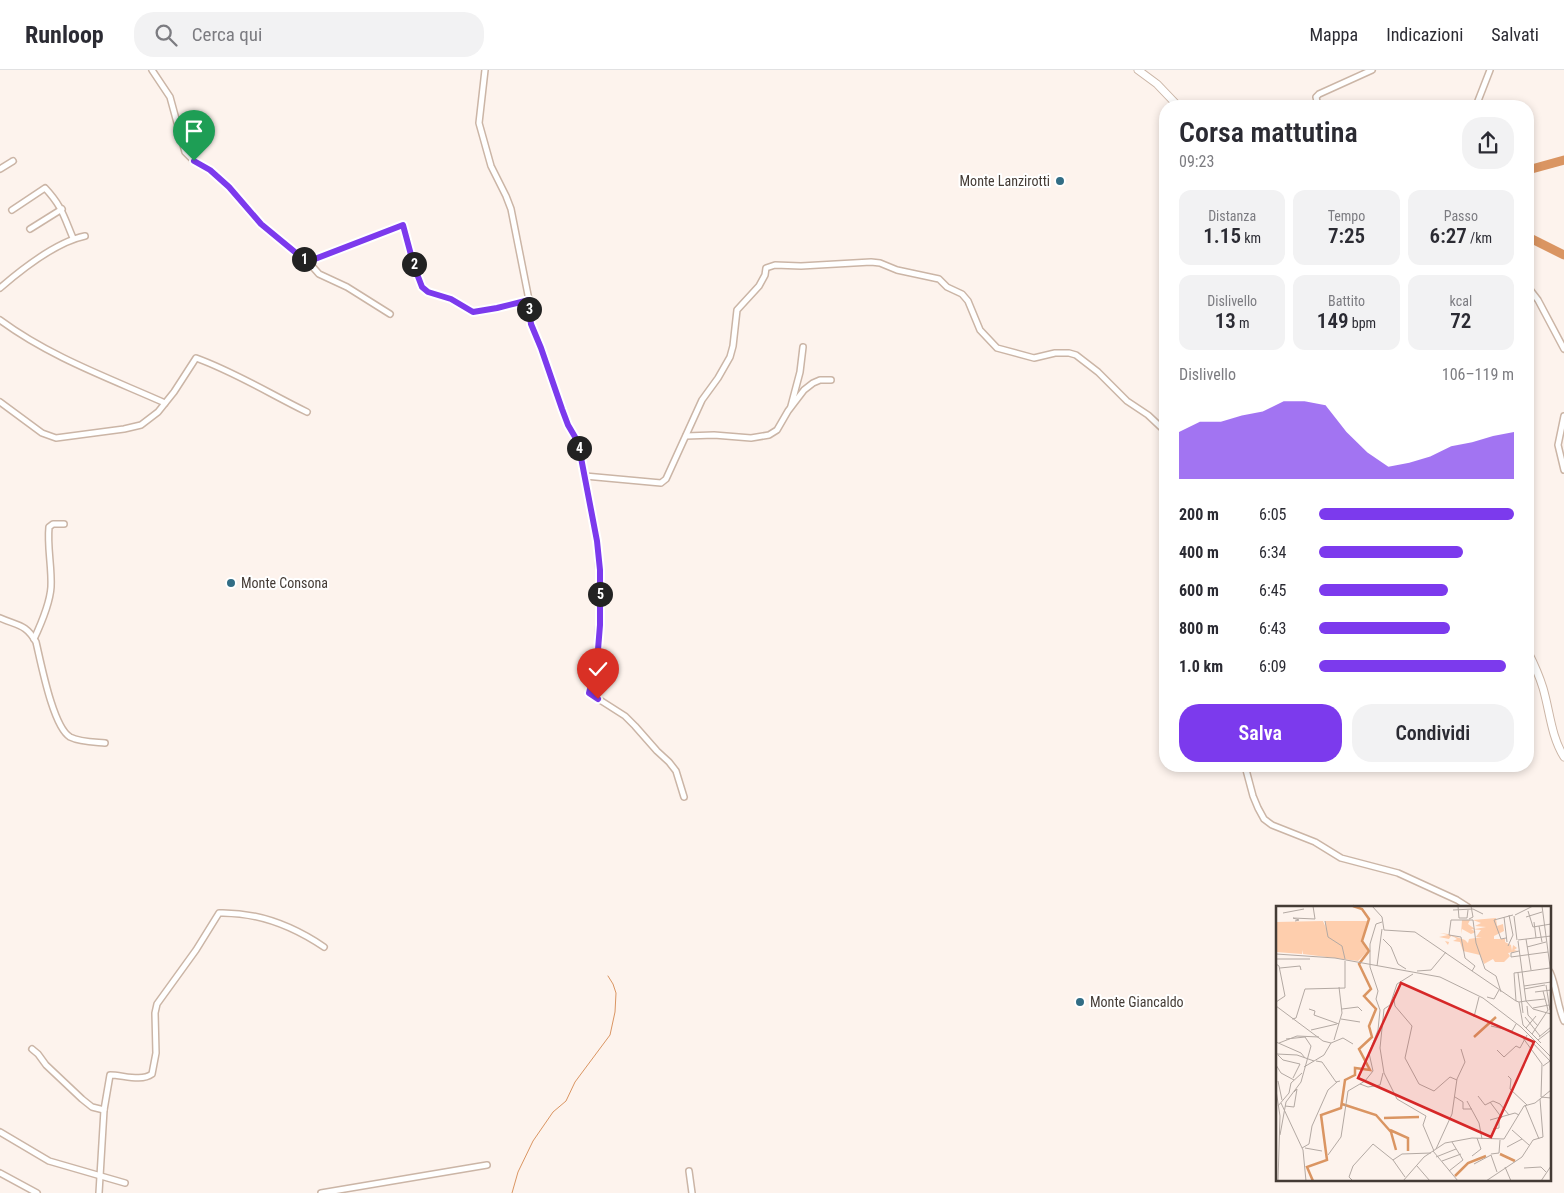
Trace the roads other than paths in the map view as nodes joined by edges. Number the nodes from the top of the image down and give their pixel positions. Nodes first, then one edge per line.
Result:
1 (152, 70) edge
2 (485, 70) edge
3 (1138, 70) edge
4 (1372, 70) edge
5 (1490, 70) edge
6 (1172, 100) edge
7 (1317, 100) edge
8 (1478, 100) edge
9 (13, 161) dead end
10 (0, 169) edge
11 (62, 209) junction
12 (12, 210) dead end
13 (30, 229) dead end
14 (85, 236) dead end
15 (73, 238) junction
16 (307, 262) junction
17 (1, 286) edge
18 (1534, 295) edge
19 (529, 300) junction
20 (390, 314) dead end
21 (0, 320) edge
22 (803, 347) dead end
23 (1564, 348) edge
24 (831, 380) dead end
25 (0, 402) edge
26 (165, 403) junction
27 (790, 409) junction
28 (307, 412) dead end
29 (1564, 416) edge
30 (1159, 424) edge
31 (686, 436) junction
32 (1564, 470) edge
33 (585, 476) junction
34 (64, 524) dead end
35 (0, 618) edge
36 (34, 639) junction
37 (1534, 664) edge
38 (105, 743) dead end
39 (1564, 757) edge
40 (1247, 772) edge
41 (684, 797) dead end
42 (1466, 906) edge
43 (324, 947) dead end
44 (1552, 979) edge
45 (1564, 1021) edge
46 (32, 1049) dead end
47 (104, 1110) junction
48 (0, 1132) edge
49 (487, 1165) dead end
50 (689, 1171) dead end
51 (0, 1172) edge
52 (100, 1176) junction
53 (124, 1183) dead end
54 (37, 1193) edge
55 (99, 1193) edge
56 (321, 1193) edge
57 (692, 1193) edge

1 - 16 street
2 - 19 street
3 - 6 street
4 - 7 street
5 - 8 street
9 - 10 street
11 - 12 street
11 - 13 street
11 - 15 street
14 - 15 street
15 - 17 street
16 - 19 street
16 - 20 street
18 - 23 street
19 - 33 street
21 - 26 street
22 - 27 street
24 - 27 street
25 - 26 street
26 - 28 street
27 - 31 street
29 - 32 street
30 - 31 street
31 - 33 street
33 - 41 street
34 - 36 street
35 - 36 street
36 - 38 street
37 - 39 street
40 - 42 street
43 - 47 street
44 - 45 street
46 - 47 street
47 - 52 street
48 - 52 street
49 - 56 street
50 - 57 street
51 - 54 street
52 - 53 street
52 - 55 street

